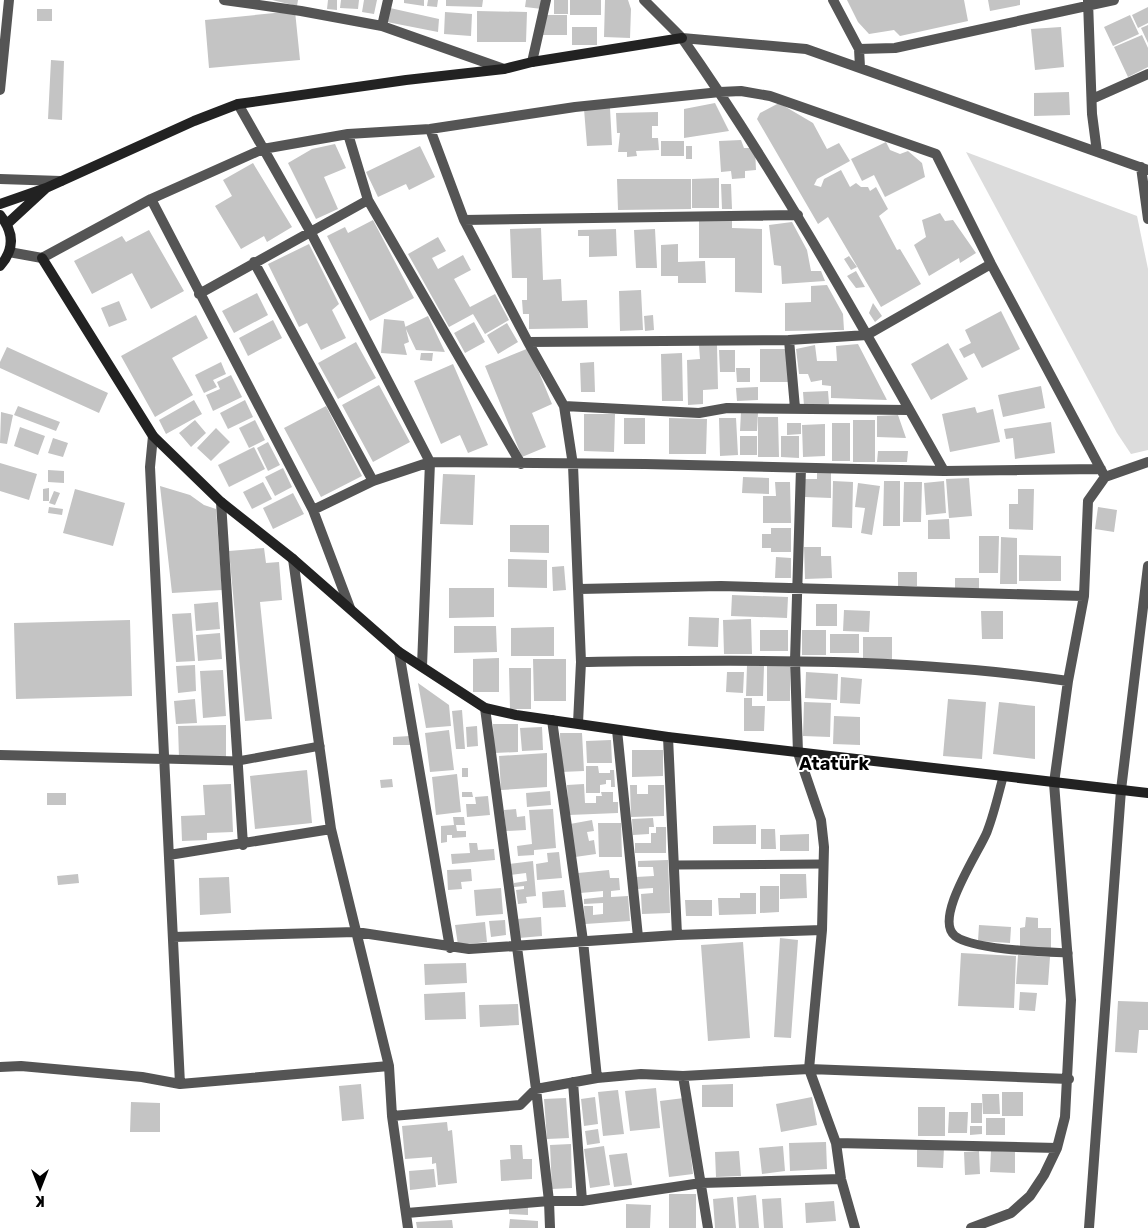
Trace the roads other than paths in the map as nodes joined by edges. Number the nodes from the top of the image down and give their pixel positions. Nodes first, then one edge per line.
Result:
1 (8, 0) edge
2 (224, 0) edge
3 (303, 0) edge
4 (388, 0) edge
5 (546, 0) edge
6 (644, 0) edge
7 (833, 0) edge
8 (1114, 0) edge
9 (1088, 4) edge
10 (301, 11) junction
11 (382, 26) junction
12 (682, 38) junction
13 (859, 49) junction
14 (532, 62) junction
15 (860, 67) junction
16 (504, 69) junction
17 (1148, 74) edge
18 (0, 90) edge
19 (720, 92) junction
20 (1092, 98) junction
21 (238, 104) junction
22 (430, 129) junction
23 (348, 134) junction
24 (263, 148) junction
25 (1098, 152) junction
26 (1144, 168) edge
27 (0, 179) edge
28 (61, 181) junction
29 (46, 188) junction
30 (151, 199) junction
31 (368, 200) junction
32 (0, 204) edge
33 (0, 215) edge
34 (798, 215) junction
35 (1148, 219) edge
36 (464, 220) junction
37 (7, 224) junction
38 (310, 231) junction
39 (9, 252) junction
40 (42, 258) junction
41 (254, 262) junction
42 (991, 264) junction
43 (0, 266) edge
44 (199, 294) junction
45 (867, 335) junction
46 (789, 340) junction
47 (528, 342) junction
48 (564, 406) junction
49 (795, 408) junction
50 (909, 410) junction
51 (153, 436) junction
52 (430, 462) junction
53 (1148, 462) edge
54 (521, 464) junction
55 (573, 465) junction
56 (802, 468) junction
57 (944, 471) junction
58 (1103, 473) junction
59 (374, 481) junction
60 (222, 502) junction
61 (314, 510) junction
62 (294, 559) junction
63 (1148, 566) edge
64 (797, 588) junction
65 (579, 589) junction
66 (1084, 596) junction
67 (350, 608) junction
68 (399, 652) junction
69 (795, 661) junction
70 (581, 662) junction
71 (422, 666) junction
72 (1068, 681) junction
73 (486, 708) junction
74 (552, 720) junction
75 (578, 723) junction
76 (617, 730) junction
77 (668, 737) junction
78 (320, 746) junction
79 (798, 753) junction
80 (0, 755) edge
81 (164, 759) junction
82 (238, 761) junction
83 (1003, 777) junction
84 (1054, 783) junction
85 (1121, 790) junction
86 (1148, 793) edge
87 (331, 828) junction
88 (243, 845) junction
89 (169, 855) junction
90 (823, 864) junction
91 (674, 865) junction
92 (822, 930) junction
93 (356, 932) junction
94 (677, 935) junction
95 (172, 937) junction
96 (638, 937) junction
97 (583, 941) junction
98 (517, 947) junction
99 (450, 948) junction
100 (1068, 953) junction
101 (389, 1066) junction
102 (0, 1067) edge
103 (809, 1069) junction
104 (683, 1076) junction
105 (597, 1078) junction
106 (1068, 1079) junction
107 (573, 1082) junction
108 (180, 1084) junction
109 (536, 1090) junction
110 (392, 1116) junction
111 (836, 1143) junction
112 (1057, 1148) junction
113 (841, 1179) junction
114 (701, 1183) junction
115 (549, 1201) junction
116 (582, 1201) junction
117 (407, 1213) junction
118 (988, 1224) edge
119 (408, 1228) edge
120 (550, 1228) edge
121 (708, 1228) edge
122 (855, 1228) edge
123 (971, 1228) edge
124 (1089, 1228) edge

1 - 18 street
2 - 10 street
3 - 10 street
4 - 11 street
5 - 14 street
6 - 12 street
7 - 13 street
8 - 9 street
9 - 13 street
9 - 20 street
10 - 11 street
11 - 16 street
12 - 14 street
12 - 15 street
12 - 19 street
13 - 15 street
14 - 16 street
15 - 25 street
16 - 21 street
17 - 20 street
19 - 22 street
19 - 34 street
19 - 42 street
20 - 25 street
21 - 24 street
21 - 28 street
22 - 23 street
22 - 36 street
23 - 24 street
23 - 31 street
24 - 30 street
24 - 38 street
25 - 26 street
26 - 35 street
27 - 28 street
28 - 29 street
29 - 32 street
29 - 37 street
30 - 40 street
30 - 44 street
31 - 38 street
31 - 54 street
33 - 37 street
34 - 36 street
34 - 45 street
36 - 47 street
37 - 39 street
38 - 41 street
38 - 52 street
39 - 40 street
39 - 43 street
40 - 51 street
41 - 44 street
41 - 59 street
42 - 45 street
42 - 58 street
44 - 61 street
45 - 46 street
45 - 50 street
46 - 47 street
46 - 49 street
47 - 48 street
48 - 49 street
48 - 55 street
49 - 50 street
50 - 57 street
51 - 60 street
51 - 81 street
52 - 54 street
52 - 59 street
52 - 71 street
53 - 58 street
54 - 55 street
55 - 56 street
55 - 65 street
56 - 57 street
56 - 64 street
57 - 58 street
58 - 66 street
59 - 61 street
60 - 62 street
60 - 82 street
61 - 67 street
62 - 67 street
62 - 78 street
63 - 85 street
64 - 65 street
64 - 66 street
64 - 69 street
65 - 70 street
66 - 72 street
67 - 68 street
68 - 71 street
68 - 99 street
69 - 70 street
69 - 72 street
69 - 79 street
70 - 75 street
71 - 73 street
72 - 84 street
73 - 74 street
73 - 98 street
74 - 75 street
74 - 97 street
75 - 76 street
76 - 77 street
76 - 96 street
77 - 79 street
77 - 91 street
78 - 82 lane
78 - 87 street
79 - 83 street
79 - 90 street
80 - 81 street
81 - 82 lane
81 - 89 street
82 - 88 street
83 - 84 street
83 - 100 lane
84 - 85 street
84 - 100 street
85 - 86 street
85 - 124 street
87 - 88 street
87 - 93 street
88 - 89 street
89 - 95 street
90 - 91 lane
90 - 92 street
91 - 94 street
92 - 94 street
92 - 103 street
93 - 95 street
93 - 99 street
93 - 101 street
94 - 96 street
95 - 108 street
96 - 97 street
97 - 98 street
97 - 105 street
98 - 99 street
98 - 109 street
100 - 106 street
101 - 108 street
101 - 110 street
102 - 108 street
103 - 104 street
103 - 106 street
103 - 111 street
104 - 105 street
104 - 114 street
105 - 107 street
106 - 112 street
107 - 109 street
107 - 116 street
109 - 110 street
109 - 115 street
110 - 117 street
111 - 112 street
111 - 113 street
112 - 118 street
113 - 114 street
113 - 122 street
114 - 116 street
114 - 121 street
115 - 116 street
115 - 117 street
115 - 120 street
117 - 119 street
118 - 123 street

